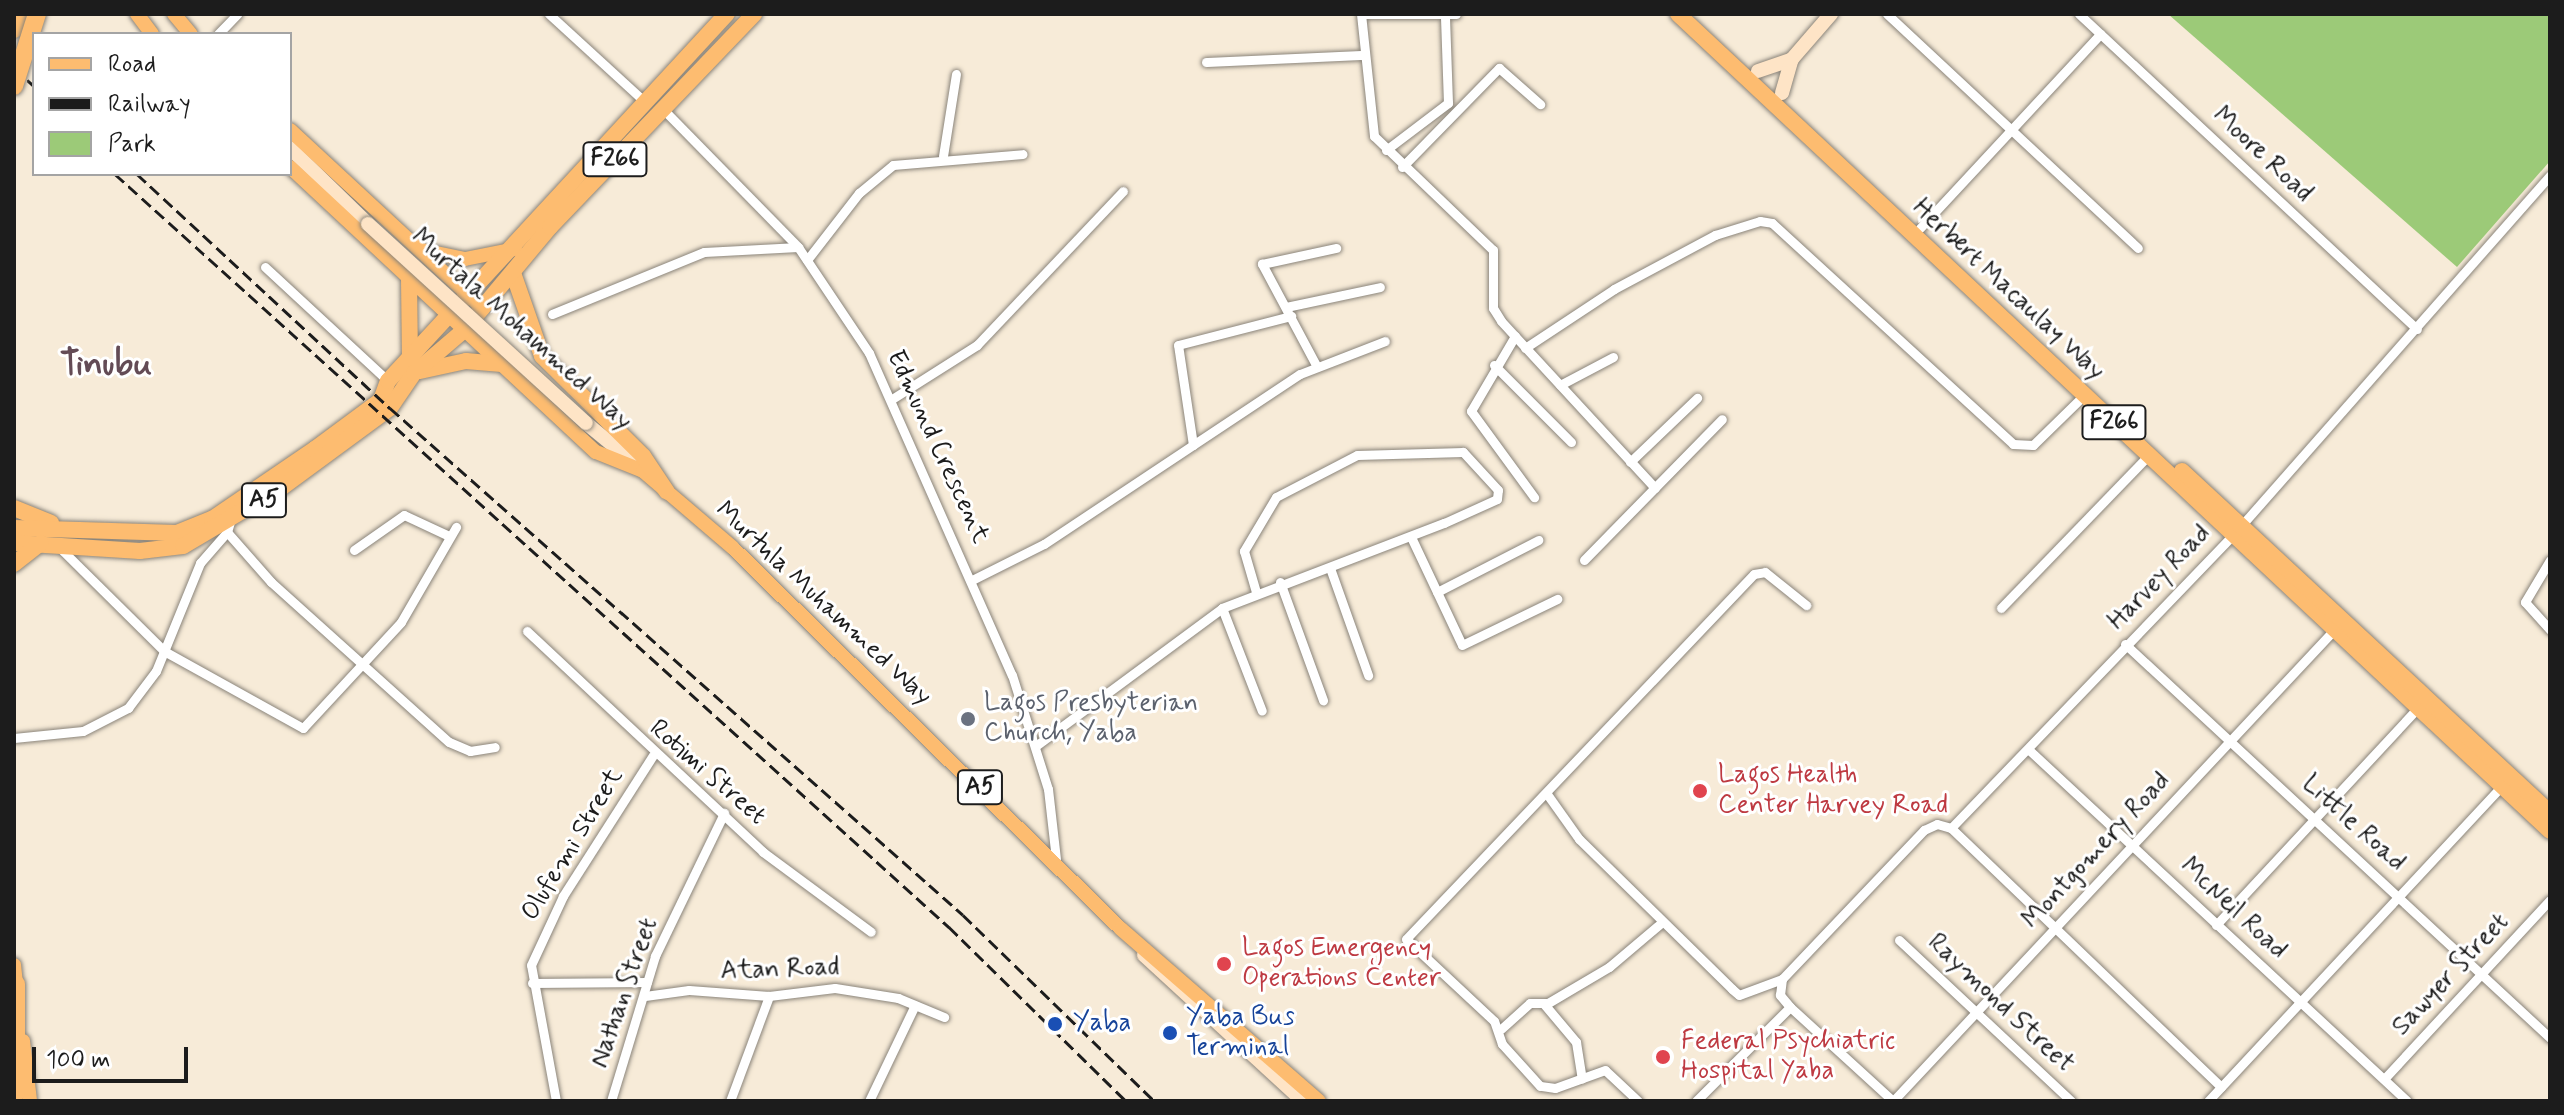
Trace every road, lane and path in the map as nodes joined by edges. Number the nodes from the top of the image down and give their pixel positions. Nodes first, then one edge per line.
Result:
1 (19, 14) edge
2 (37, 14) edge
3 (174, 14) edge
4 (237, 14) edge
5 (549, 14) edge
6 (727, 14) edge
7 (754, 14) edge
8 (1363, 14) edge
9 (1456, 14) edge
10 (1678, 14) edge
11 (1693, 14) edge
12 (1831, 14) edge
13 (1887, 14) edge
14 (2079, 14) edge
15 (1445, 15) edge
16 (138, 16) edge
17 (14, 29) edge
18 (150, 32) edge
19 (159, 32) edge
20 (189, 32) edge
21 (220, 32) edge
22 (2100, 34) junction
23 (1362, 55) junction
24 (1792, 59) junction
25 (1206, 62) dead end
26 (1758, 71) junction
27 (956, 74) dead end
28 (14, 86) edge
29 (1782, 93) junction
30 (646, 103) junction
31 (1540, 104) dead end
32 (664, 110) junction
33 (2015, 128) junction
34 (292, 132) edge
35 (292, 150) edge
36 (1386, 150) junction
37 (1023, 154) dead end
38 (943, 156) junction
39 (1402, 167) junction
40 (292, 169) edge
41 (2550, 176) edge
42 (1123, 191) dead end
43 (1920, 228) junction
44 (410, 244) junction
45 (798, 247) junction
46 (515, 248) junction
47 (1336, 248) dead end
48 (2138, 248) dead end
49 (807, 260) junction
50 (265, 267) dead end
51 (513, 273) junction
52 (409, 279) junction
53 (1380, 287) dead end
54 (468, 297) junction
55 (483, 309) junction
56 (1289, 312) junction
57 (552, 314) dead end
58 (448, 317) junction
59 (2417, 329) junction
60 (463, 331) junction
61 (1515, 336) junction
62 (1385, 341) dead end
63 (1525, 348) junction
64 (1613, 357) dead end
65 (502, 364) junction
66 (1316, 365) junction
67 (1494, 365) junction
68 (412, 366) junction
69 (388, 381) junction
70 (1560, 385) junction
71 (2085, 394) junction
72 (1697, 398) dead end
73 (892, 399) junction
74 (1722, 419) dead end
75 (1571, 442) dead end
76 (1193, 445) junction
77 (2149, 455) junction
78 (1630, 462) junction
79 (643, 471) junction
80 (1655, 488) junction
81 (667, 492) junction
82 (1534, 497) dead end
83 (14, 508) edge
84 (60, 526) junction
85 (229, 527) junction
86 (14, 528) edge
87 (2238, 529) junction
88 (1411, 537) junction
89 (1538, 540) dead end
90 (14, 543) edge
91 (50, 543) junction
92 (354, 550) dead end
93 (1584, 560) dead end
94 (2550, 560) edge
95 (14, 564) edge
96 (1330, 568) junction
97 (974, 579) junction
98 (1280, 582) junction
99 (1256, 592) junction
100 (1437, 592) junction
101 (1557, 599) dead end
102 (1806, 605) dead end
103 (1222, 608) junction
104 (2001, 608) dead end
105 (2550, 630) edge
106 (527, 631) dead end
107 (2333, 631) junction
108 (2125, 644) junction
109 (164, 651) junction
110 (365, 666) junction
111 (1368, 675) dead end
112 (1323, 700) dead end
113 (2418, 708) junction
114 (1262, 711) dead end
115 (14, 738) edge
116 (2229, 741) junction
117 (1037, 745) junction
118 (495, 747) dead end
119 (2028, 749) junction
120 (653, 755) junction
121 (2502, 786) junction
122 (1547, 794) junction
123 (724, 813) junction
124 (2550, 813) edge
125 (2313, 818) junction
126 (1951, 828) junction
127 (2550, 831) edge
128 (2132, 845) junction
129 (1057, 860) junction
130 (2400, 897) junction
131 (2550, 900) edge
132 (1661, 923) junction
133 (2216, 925) junction
134 (1121, 929) junction
135 (2054, 930) junction
136 (871, 932) dead end
137 (1899, 940) dead end
138 (15, 974) edge
139 (2482, 974) junction
140 (1782, 979) junction
141 (647, 982) junction
142 (532, 983) junction
143 (645, 996) junction
144 (769, 996) junction
145 (2300, 1003) junction
146 (1544, 1004) junction
147 (915, 1005) junction
148 (1790, 1007) junction
149 (1977, 1014) junction
150 (944, 1017) dead end
151 (1501, 1029) junction
152 (15, 1034) edge
153 (2550, 1038) edge
154 (1582, 1079) junction
155 (2384, 1079) junction
156 (2221, 1087) junction
157 (21, 1092) edge
158 (556, 1101) edge
159 (611, 1101) edge
160 (730, 1101) edge
161 (869, 1101) edge
162 (1303, 1101) edge
163 (1319, 1101) edge
164 (1638, 1101) edge
165 (1696, 1101) edge
166 (1893, 1101) edge
167 (2071, 1101) edge
168 (2208, 1101) edge
169 (2407, 1101) edge

1 - 17 highway
2 - 28 highway, bridge
3 - 20 main road
4 - 21 street
5 - 30 street
6 - 30 highway, F266
7 - 32 highway, F266
8 - 15 street
8 - 23 street
9 - 15 street
10 - 71 highway, Herbert Macaulay Way / F266
11 - 26 highway, Herbert Macaulay Way / F266
12 - 24 main road
13 - 33 street
14 - 22 street, Moore Road
15 - 36 street
16 - 18 main road
16 - 19 main road
22 - 33 street
22 - 59 street, Moore Road
23 - 25 street
23 - 36 street
24 - 26 main road
24 - 29 main road
26 - 29 highway, Herbert Macaulay Way / F266
27 - 38 street
29 - 43 highway, Herbert Macaulay Way / F266
30 - 46 highway, F266
31 - 39 street
32 - 45 street, Edmund Crescent
32 - 51 highway, F266
33 - 43 street
33 - 48 street
34 - 44 main road
35 - 79 main road, Murtala Mohammed Way, bridge
36 - 39 street
37 - 38 street
38 - 49 street
39 - 61 street
40 - 52 main road
41 - 59 street, Harvey Road
42 - 73 street
43 - 87 highway, Herbert Macaulay Way / F266
44 - 46 main road
44 - 54 main road
45 - 49 street, Edmund Crescent
45 - 57 street
46 - 54 highway, F266
47 - 56 street
49 - 73 street, Edmund Crescent
50 - 69 street
51 - 55 highway, F266
51 - 81 highway
52 - 58 main road
52 - 68 highway
53 - 56 street
54 - 55 main road
54 - 58 highway, A5
55 - 60 highway, A5
56 - 66 street
56 - 76 street
58 - 60 main road, A5
58 - 68 highway, A5
59 - 87 street, Harvey Road
60 - 65 main road, A5
60 - 68 highway, A5
61 - 63 street
61 - 67 street
62 - 66 street
63 - 70 street
63 - 71 street
64 - 70 street
65 - 68 highway
65 - 79 main road, A5
66 - 76 street
67 - 75 street
67 - 82 street
68 - 69 highway, A5
68 - 85 highway, A5
69 - 84 highway, A5
70 - 78 street
71 - 77 highway, Herbert Macaulay Way / F266
72 - 78 street
73 - 97 street, Edmund Crescent
74 - 80 street
76 - 97 street
77 - 87 highway, Herbert Macaulay Way / F266
77 - 104 street
78 - 80 street
79 - 81 main road, Murtula Muhammed Way / A5
80 - 93 street
81 - 129 main road, Murtula Muhammed Way / A5
83 - 84 highway
84 - 86 highway, A5
85 - 91 highway, A5
85 - 109 street
85 - 110 street
87 - 107 highway, Herbert Macaulay Way / F266
87 - 108 street, Harvey Road
87 - 124 highway, Herbert Macaulay Way / F266
88 - 96 street
88 - 99 street
88 - 100 street
89 - 100 street
90 - 91 highway, A5
91 - 95 highway
91 - 109 street
92 - 110 street
94 - 105 street
96 - 98 street
96 - 111 street
97 - 117 street, Edmund Crescent
98 - 99 street
98 - 112 street
99 - 103 street
100 - 101 street
102 - 122 street
103 - 114 street
103 - 117 street
106 - 120 street, Rotimi Street
107 - 113 highway, Herbert Macaulay Way / F266
107 - 116 street, Montgomery Road
108 - 116 street, Little Road
108 - 119 street, Harvey Road
109 - 110 street
109 - 115 street
110 - 118 street
113 - 121 highway, Herbert Macaulay Way / F266
113 - 125 street
116 - 125 street, Little Road
116 - 128 street, Montgomery Road
117 - 129 street, Edmund Crescent
119 - 126 street, Harvey Road
119 - 128 street, McNeil Road
120 - 123 street, Rotimi Street
120 - 142 street, Olufemi Street
121 - 127 highway, Herbert Macaulay Way / F266
121 - 130 street
122 - 132 street
122 - 151 street
123 - 136 street, Rotimi Street
123 - 141 street, Nathan Street
125 - 130 street, Little Road
125 - 133 street
126 - 135 street
126 - 140 street, Harvey Road
128 - 133 street, McNeil Road
128 - 135 street, Montgomery Road
129 - 134 main road, Murtula Muhammed Way / A5
130 - 139 street, Little Road
130 - 145 street
131 - 139 street, Sawyer Street
132 - 140 street
132 - 146 street
133 - 145 street, McNeil Road
134 - 162 main road
134 - 163 main road, Murtula Muhammed Way / A5
135 - 149 street, Montgomery Road
135 - 156 street
137 - 149 street, Raymond Street
138 - 152 highway
138 - 157 main road
139 - 153 street, Little Road
139 - 155 street, Sawyer Street
140 - 148 street
141 - 142 street
141 - 143 street, Nathan Street
142 - 158 street, Olufemi Street
143 - 144 street, Atan Road
143 - 159 street, Nathan Street
144 - 147 street, Atan Road
144 - 160 street
145 - 155 street, McNeil Road
145 - 156 street
146 - 151 street
146 - 154 street
147 - 150 street, Atan Road
147 - 161 street
148 - 165 street
148 - 166 street
149 - 166 street, Montgomery Road
149 - 167 street, Raymond Street
151 - 154 street
152 - 157 highway
154 - 164 street
155 - 169 street, McNeil Road
156 - 168 street

